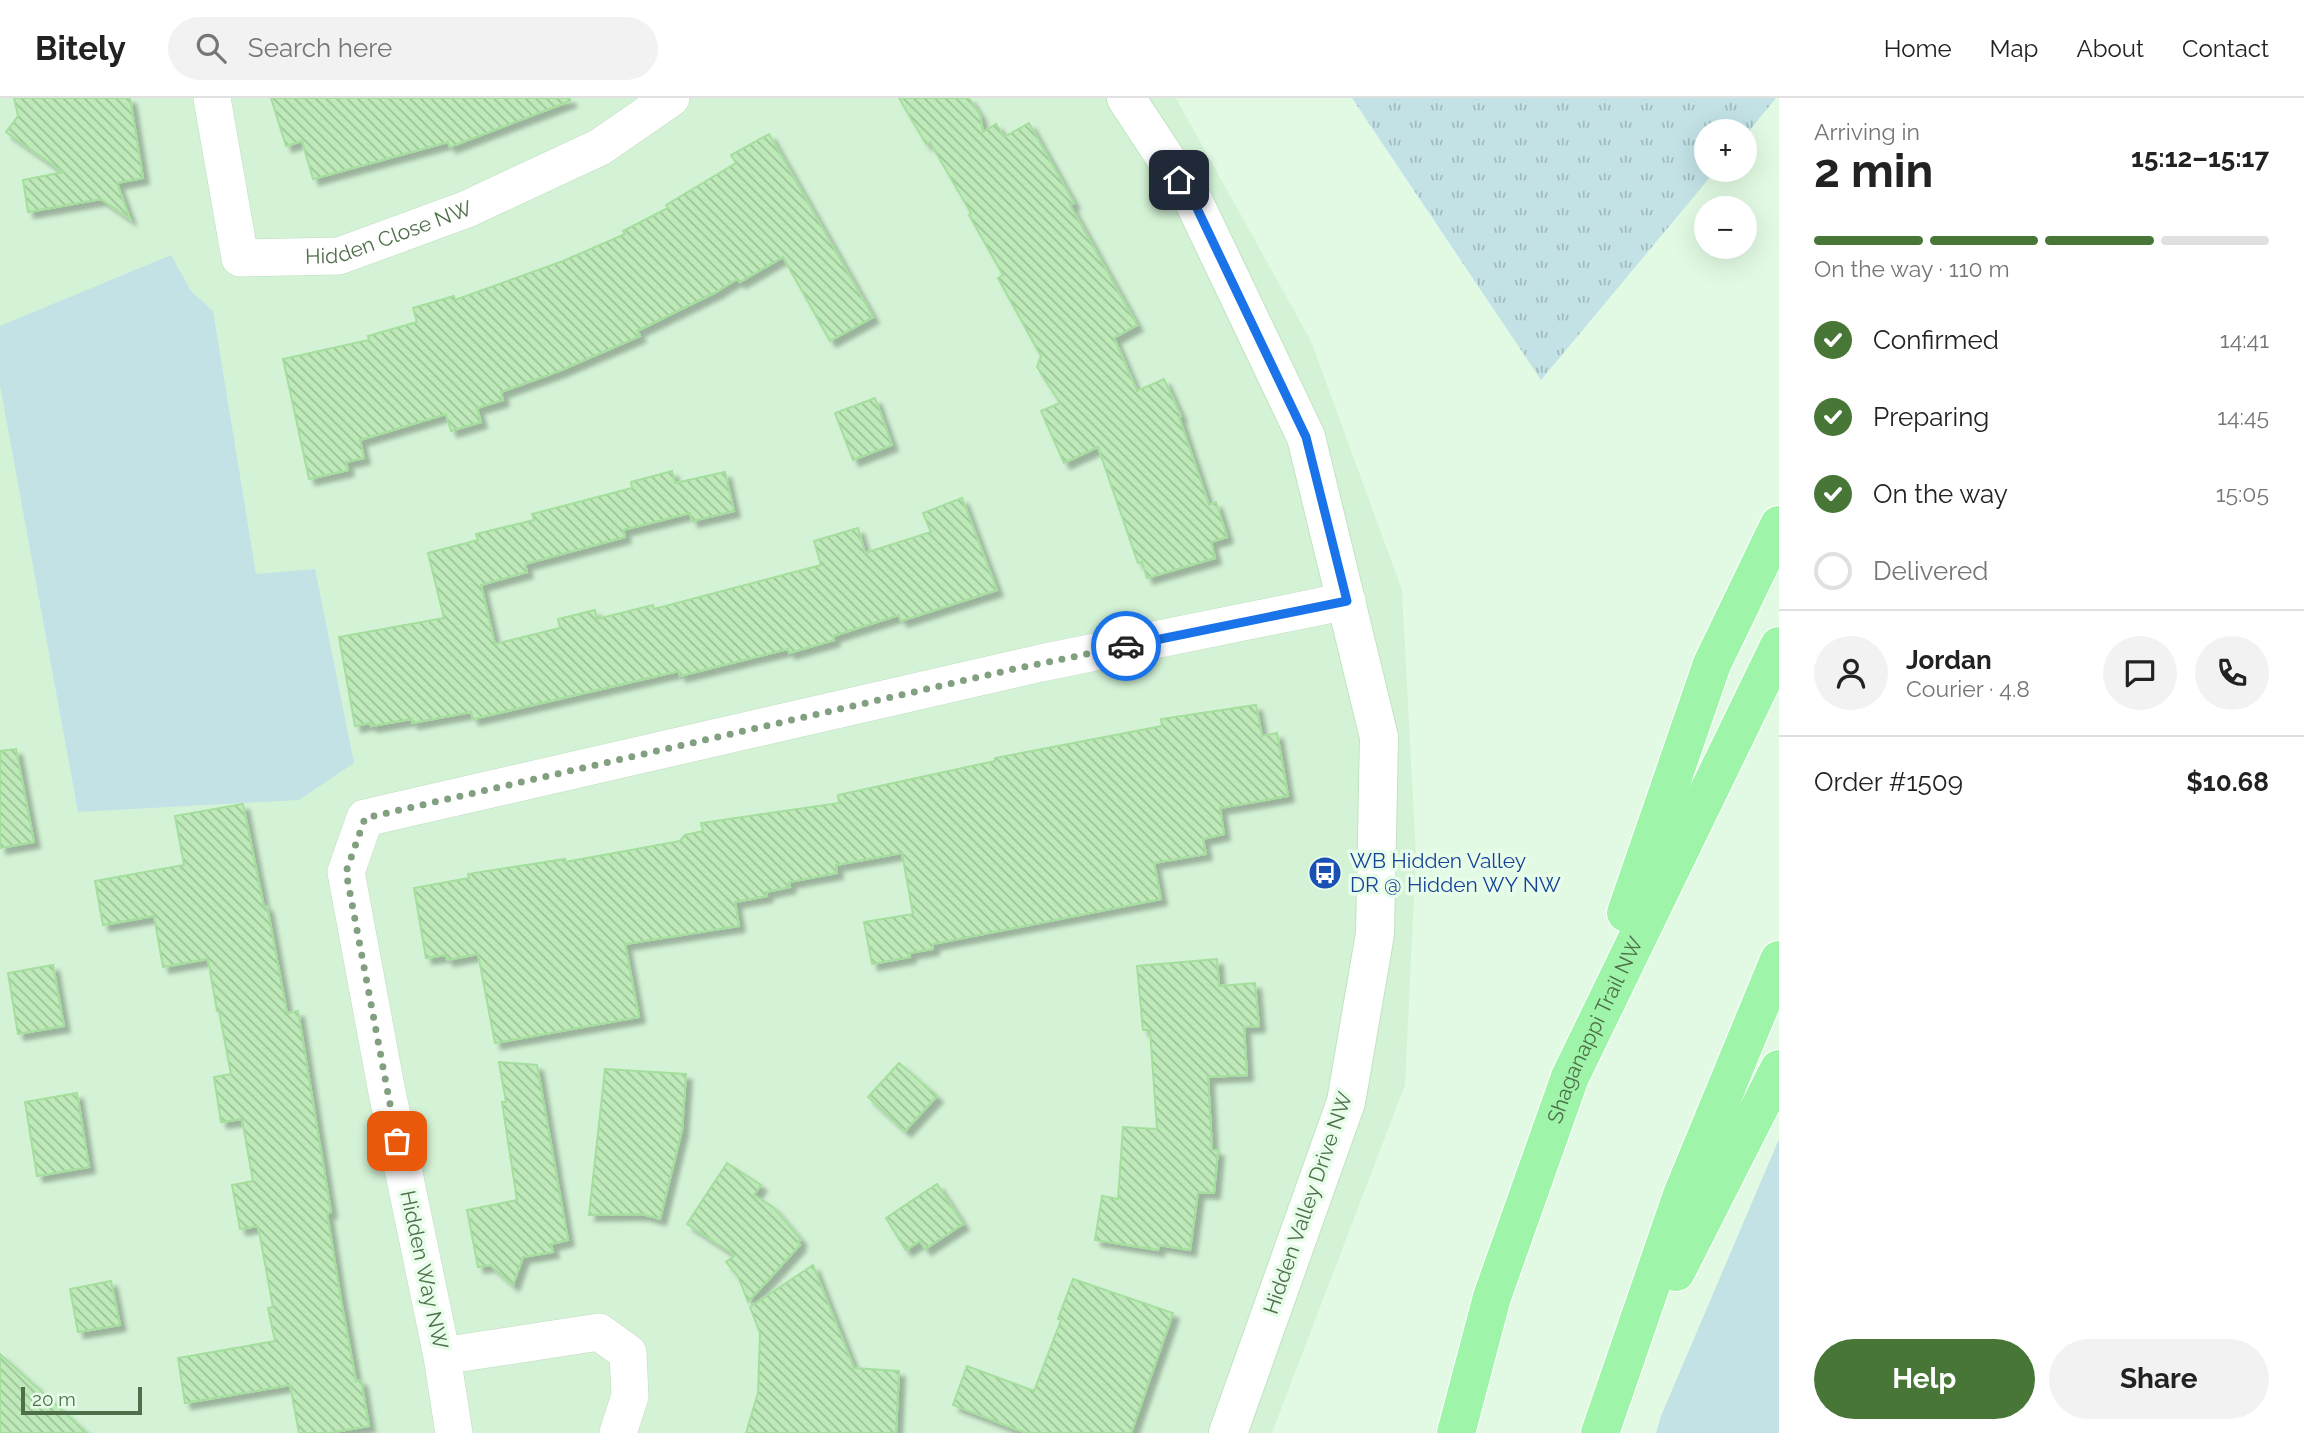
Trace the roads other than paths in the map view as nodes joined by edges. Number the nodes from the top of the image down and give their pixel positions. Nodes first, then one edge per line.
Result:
1 (212, 98) edge
2 (671, 98) edge
3 (1126, 98) edge
4 (1779, 525) edge
5 (1347, 601) junction
6 (1779, 646) edge
7 (1779, 960) edge
8 (1779, 1069) edge
9 (1570, 1077) junction
10 (442, 1356) junction
11 (1604, 1419) edge
12 (454, 1433) edge
13 (618, 1433) edge
14 (1228, 1433) edge
15 (1456, 1433) edge

1 - 2 street, Hidden Close NW
3 - 5 street, Hidden Valley Drive NW
4 - 9 main road
5 - 10 street, Hidden Way NW
5 - 14 street, Hidden Valley Drive NW
6 - 9 main road, Shaganappi Trail NW
7 - 11 main road
8 - 11 main road
9 - 15 main road, Shaganappi Trail NW
10 - 12 street, Hidden Way NW
10 - 13 street

